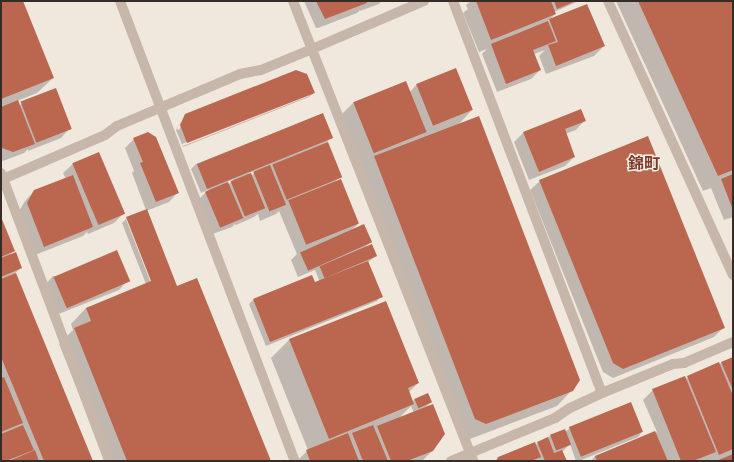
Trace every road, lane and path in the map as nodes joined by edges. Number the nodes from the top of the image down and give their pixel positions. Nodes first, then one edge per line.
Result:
1 (120, 1) edge
2 (293, 1) edge
3 (424, 1) edge
4 (453, 1) edge
5 (608, 1) edge
6 (312, 49) junction
7 (161, 108) junction
8 (2, 177) edge
9 (733, 275) edge
10 (733, 342) edge
11 (602, 393) junction
12 (472, 457) edge
13 (109, 461) edge
14 (295, 461) edge
15 (451, 461) edge

1 - 7 street
2 - 6 street
3 - 6 street
4 - 11 street
5 - 9 street
6 - 7 street
6 - 12 street
7 - 8 street
7 - 14 street
8 - 13 street
10 - 11 street
11 - 12 street
12 - 15 street

